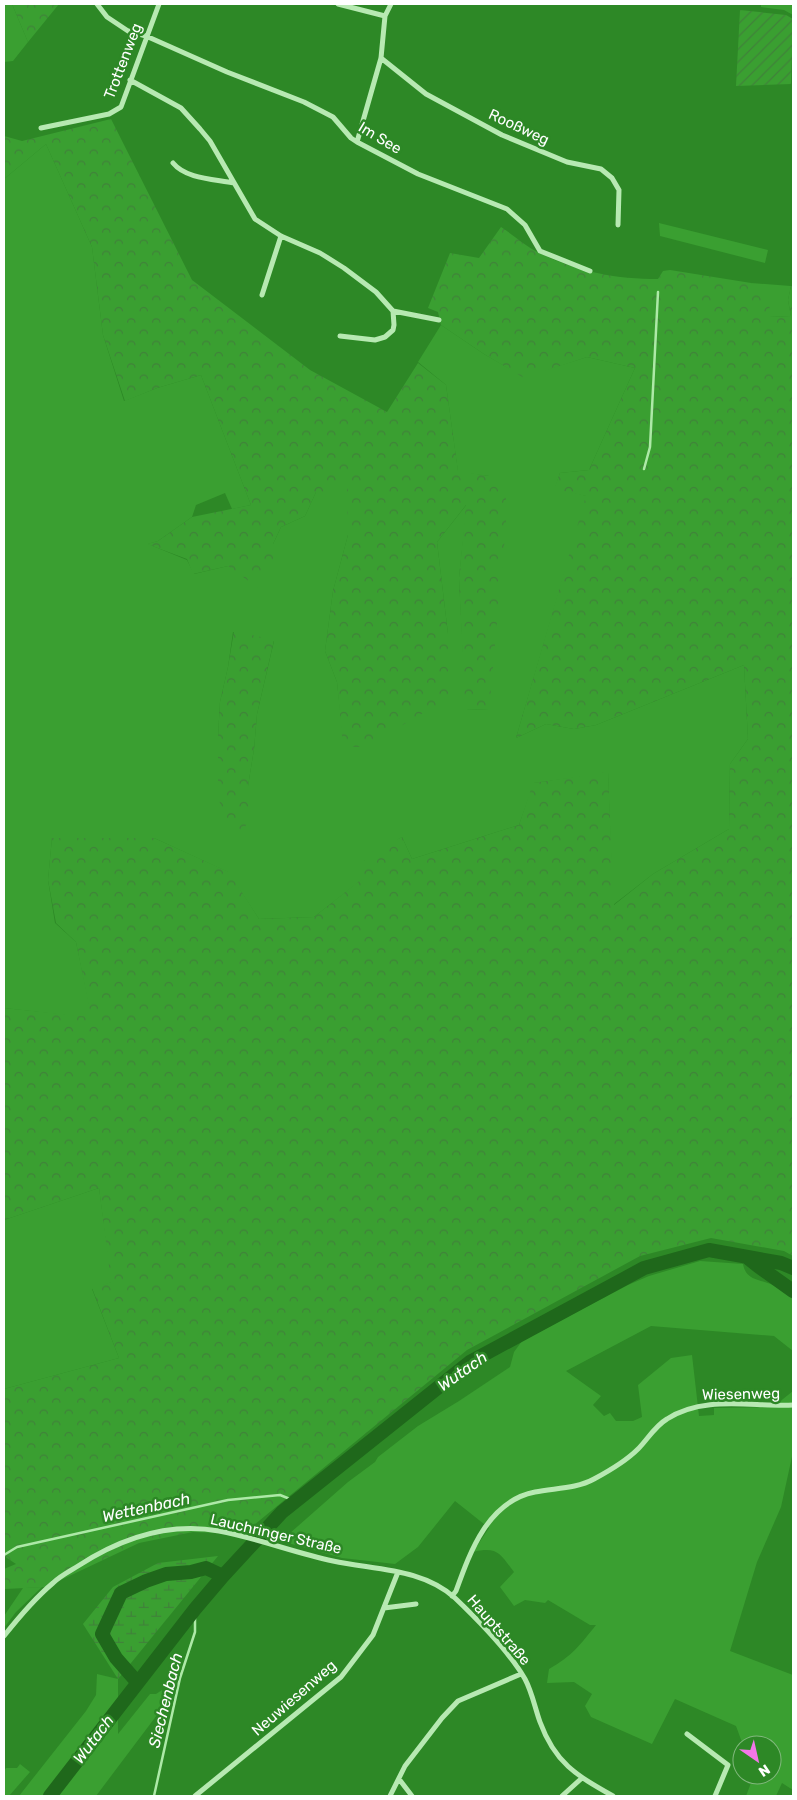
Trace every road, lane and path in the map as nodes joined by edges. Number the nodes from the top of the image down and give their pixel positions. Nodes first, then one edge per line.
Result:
1 (97, 4) edge
2 (159, 4) edge
3 (338, 4) edge
4 (391, 4) edge
5 (385, 16) junction
6 (146, 36) junction
7 (380, 58) junction
8 (130, 80) junction
9 (42, 128) dead end
10 (357, 142) junction
11 (173, 163) dead end
12 (234, 183) junction
13 (618, 225) dead end
14 (280, 236) junction
15 (590, 271) dead end
16 (262, 294) dead end
17 (393, 311) junction
18 (439, 320) dead end
19 (340, 336) dead end
20 (793, 1405) edge
21 (643, 1444) joint
22 (398, 1572) junction
23 (452, 1596) junction
24 (416, 1604) dead end
25 (384, 1608) junction
26 (4, 1636) edge
27 (521, 1674) junction
28 (687, 1734) dead end
29 (582, 1778) junction
30 (399, 1779) junction
31 (195, 1796) edge
32 (390, 1796) edge
33 (412, 1796) edge
34 (562, 1796) edge
35 (612, 1796) edge
36 (715, 1796) edge

1 - 6 street, Im See
2 - 6 street, Trottenweg
3 - 5 street
4 - 5 street
5 - 7 street
6 - 8 street, Trottenweg
6 - 10 street, Im See
7 - 10 street
7 - 13 street, Rooßweg
8 - 9 street, Trottenweg
8 - 12 street
10 - 15 street, Im See
11 - 12 street
12 - 14 street
14 - 16 street
14 - 17 street
17 - 18 street
17 - 19 street
20 - 21 street, Wiesenweg
21 - 23 street, Hauptstraße
22 - 23 street, Hauptstraße
22 - 25 street, Neuwiesenweg
22 - 26 street, Lauchringer Straße
23 - 27 street, Hauptstraße
24 - 25 street
25 - 31 street, Neuwiesenweg
27 - 29 street, Hauptstraße
27 - 30 street
28 - 36 street
29 - 34 street
29 - 35 street, Hauptstraße
30 - 32 street
30 - 33 street

